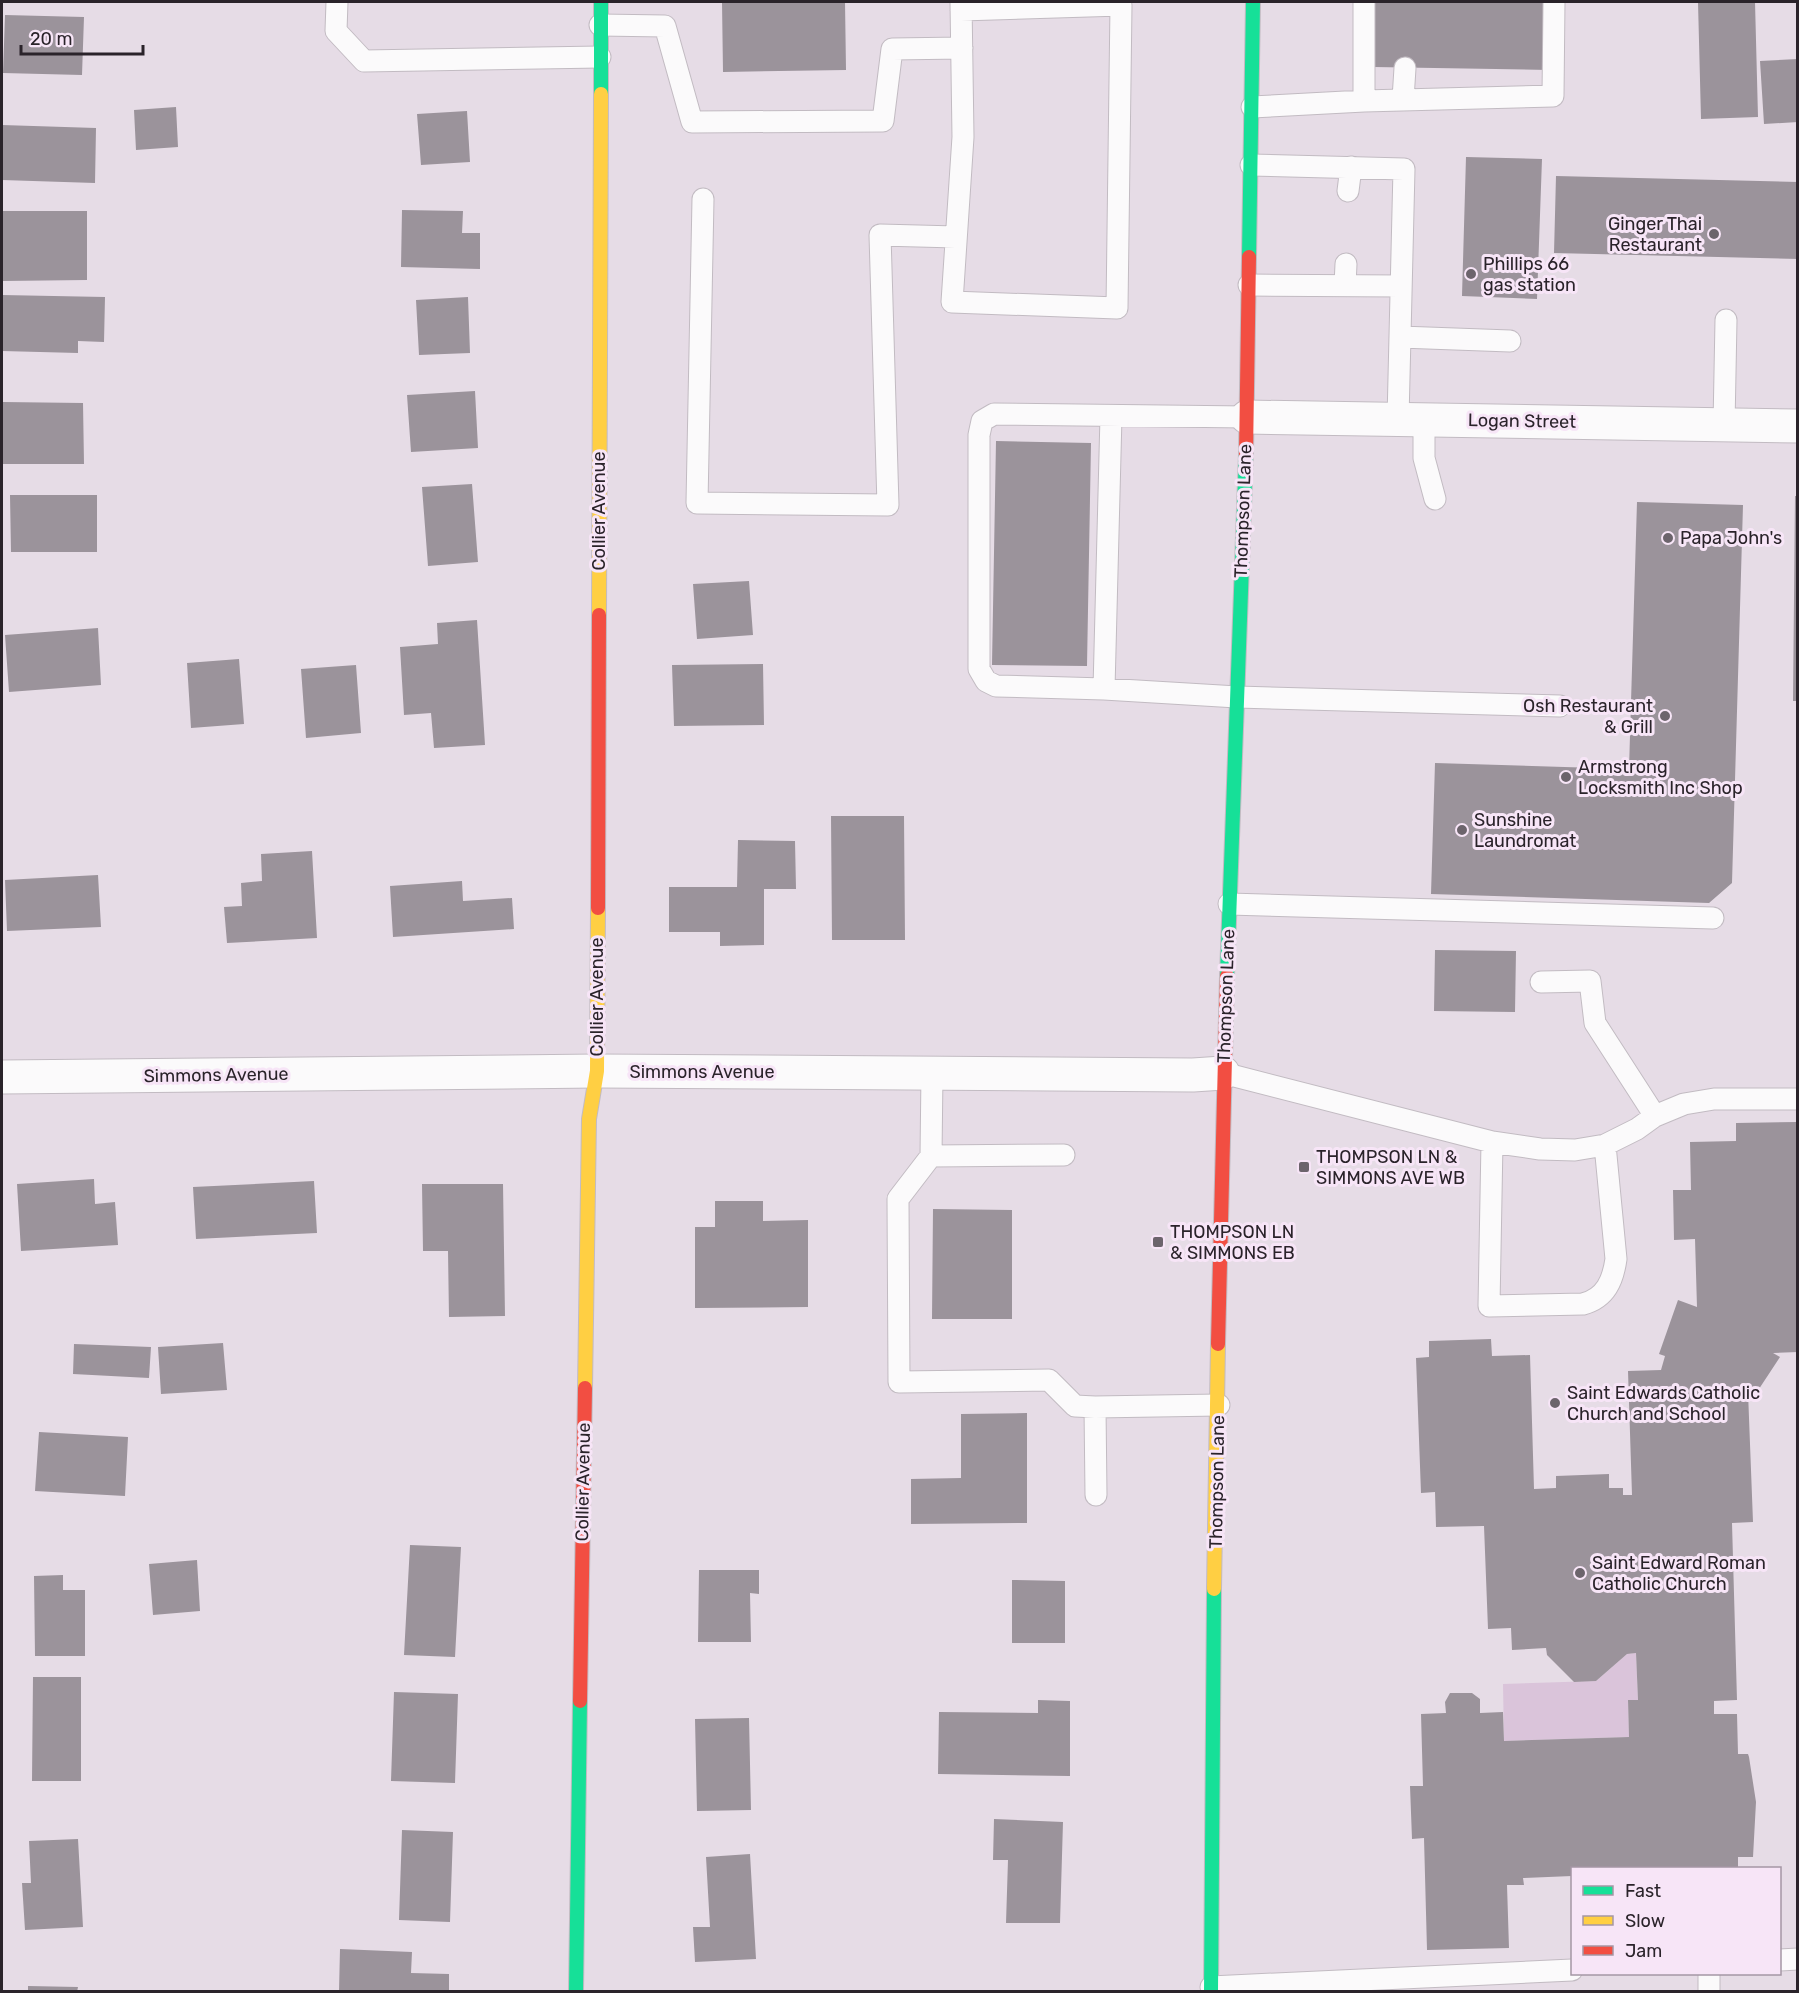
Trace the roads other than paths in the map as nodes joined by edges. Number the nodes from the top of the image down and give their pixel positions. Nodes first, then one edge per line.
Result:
1 (337, 2) edge
2 (600, 2) edge
3 (1253, 2) edge
4 (1364, 2) edge
5 (1554, 2) edge
6 (1089, 3) edge
7 (961, 6) edge
8 (600, 25) junction
9 (962, 48) junction
10 (600, 57) junction
11 (1405, 68) dead end
12 (1403, 99) junction
13 (1364, 101) junction
14 (1252, 107) junction
15 (1251, 165) junction
16 (1351, 167) junction
17 (1348, 191) dead end
18 (704, 199) dead end
19 (956, 237) junction
20 (1346, 264) dead end
21 (1249, 285) junction
22 (1345, 285) junction
23 (1401, 286) junction
24 (1726, 320) dead end
25 (1400, 337) junction
26 (1510, 341) dead end
27 (1111, 416) junction
28 (1246, 417) junction
29 (1411, 419) junction
30 (1724, 424) junction
31 (1797, 426) edge
32 (1435, 499) dead end
33 (1104, 689) junction
34 (1237, 697) junction
35 (1560, 706) dead end
36 (1229, 904) junction
37 (1713, 918) dead end
38 (1541, 982) dead end
39 (597, 1071) junction
40 (932, 1073) junction
41 (1223, 1073) junction
42 (2, 1077) edge
43 (1797, 1099) edge
44 (1655, 1116) junction
45 (1492, 1142) junction
46 (1605, 1145) junction
47 (1064, 1155) dead end
48 (932, 1156) junction
49 (1219, 1406) junction
50 (1095, 1407) junction
51 (1096, 1495) dead end
52 (1797, 1959) edge
53 (1781, 1960) edge
54 (1571, 1970) edge
55 (1708, 1975) edge
56 (1211, 1989) edge
57 (576, 1992) edge
58 (1709, 1992) edge

1 - 10 lane
2 - 8 main road, Collier Avenue
3 - 14 main road, Thompson Lane
4 - 13 lane
5 - 12 lane
6 - 7 lane
6 - 19 lane
7 - 9 lane
8 - 9 lane
8 - 10 main road, Collier Avenue
9 - 19 lane
10 - 39 main road, Collier Avenue
11 - 12 lane
12 - 13 lane
13 - 14 lane
14 - 15 main road, Thompson Lane
15 - 16 lane
15 - 21 main road, Thompson Lane
16 - 17 lane
16 - 23 lane
18 - 19 lane
20 - 22 lane
21 - 22 lane
21 - 28 main road, Thompson Lane
22 - 23 lane
23 - 25 lane
24 - 30 lane
25 - 26 lane
25 - 29 lane
27 - 28 lane
27 - 33 lane
27 - 33 lane
28 - 29 street, Logan Street
28 - 34 main road, Thompson Lane
29 - 30 street, Logan Street
29 - 32 lane
30 - 31 street, Logan Street
33 - 34 lane
34 - 35 lane
34 - 36 main road, Thompson Lane
36 - 37 lane
36 - 41 main road, Thompson Lane
38 - 44 lane
39 - 40 street, Simmons Avenue
39 - 42 street, Simmons Avenue
39 - 57 main road, Collier Avenue
40 - 41 street, Simmons Avenue
40 - 48 lane
41 - 45 lane
41 - 49 main road, Thompson Lane
43 - 44 lane
44 - 46 lane
45 - 46 lane
45 - 46 lane
47 - 48 lane
48 - 50 lane
49 - 50 lane
49 - 56 main road, Thompson Lane
50 - 51 lane
52 - 53 lane
54 - 56 lane
55 - 58 lane

